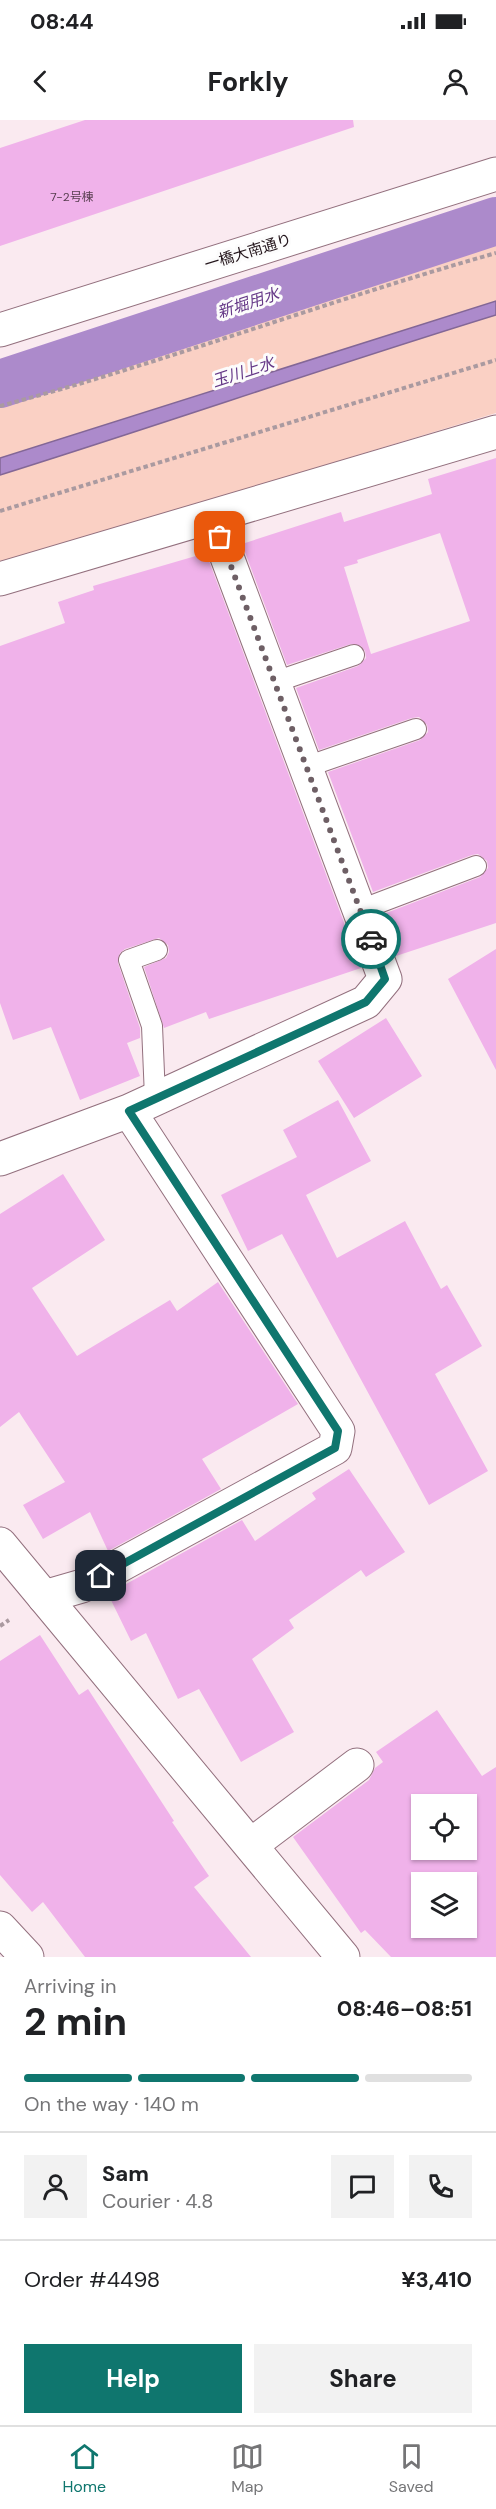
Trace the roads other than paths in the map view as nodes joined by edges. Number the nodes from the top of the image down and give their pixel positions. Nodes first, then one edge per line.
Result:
1 (496, 174) edge
2 (0, 330) edge
3 (496, 432) edge
4 (212, 517) junction
5 (0, 579) edge
6 (354, 655) dead end
7 (275, 682) junction
8 (416, 729) dead end
9 (306, 767) junction
10 (476, 866) dead end
11 (360, 910) junction
12 (157, 950) dead end
13 (142, 1104) junction
14 (0, 1159) edge
15 (0, 1544) edge
16 (44, 1598) junction
17 (357, 1766) dead end
18 (250, 1845) junction
19 (0, 1928) edge
20 (27, 1957) edge
21 (343, 1957) edge

1 - 2 street, 一橋大南通り
3 - 4 street
4 - 5 street
4 - 7 street
6 - 7 lane
7 - 9 street
8 - 9 lane
9 - 11 street
10 - 11 lane
11 - 13 street
12 - 13 lane
13 - 14 street
13 - 16 street
15 - 16 street
16 - 18 street
17 - 18 street
18 - 21 street
19 - 20 street

